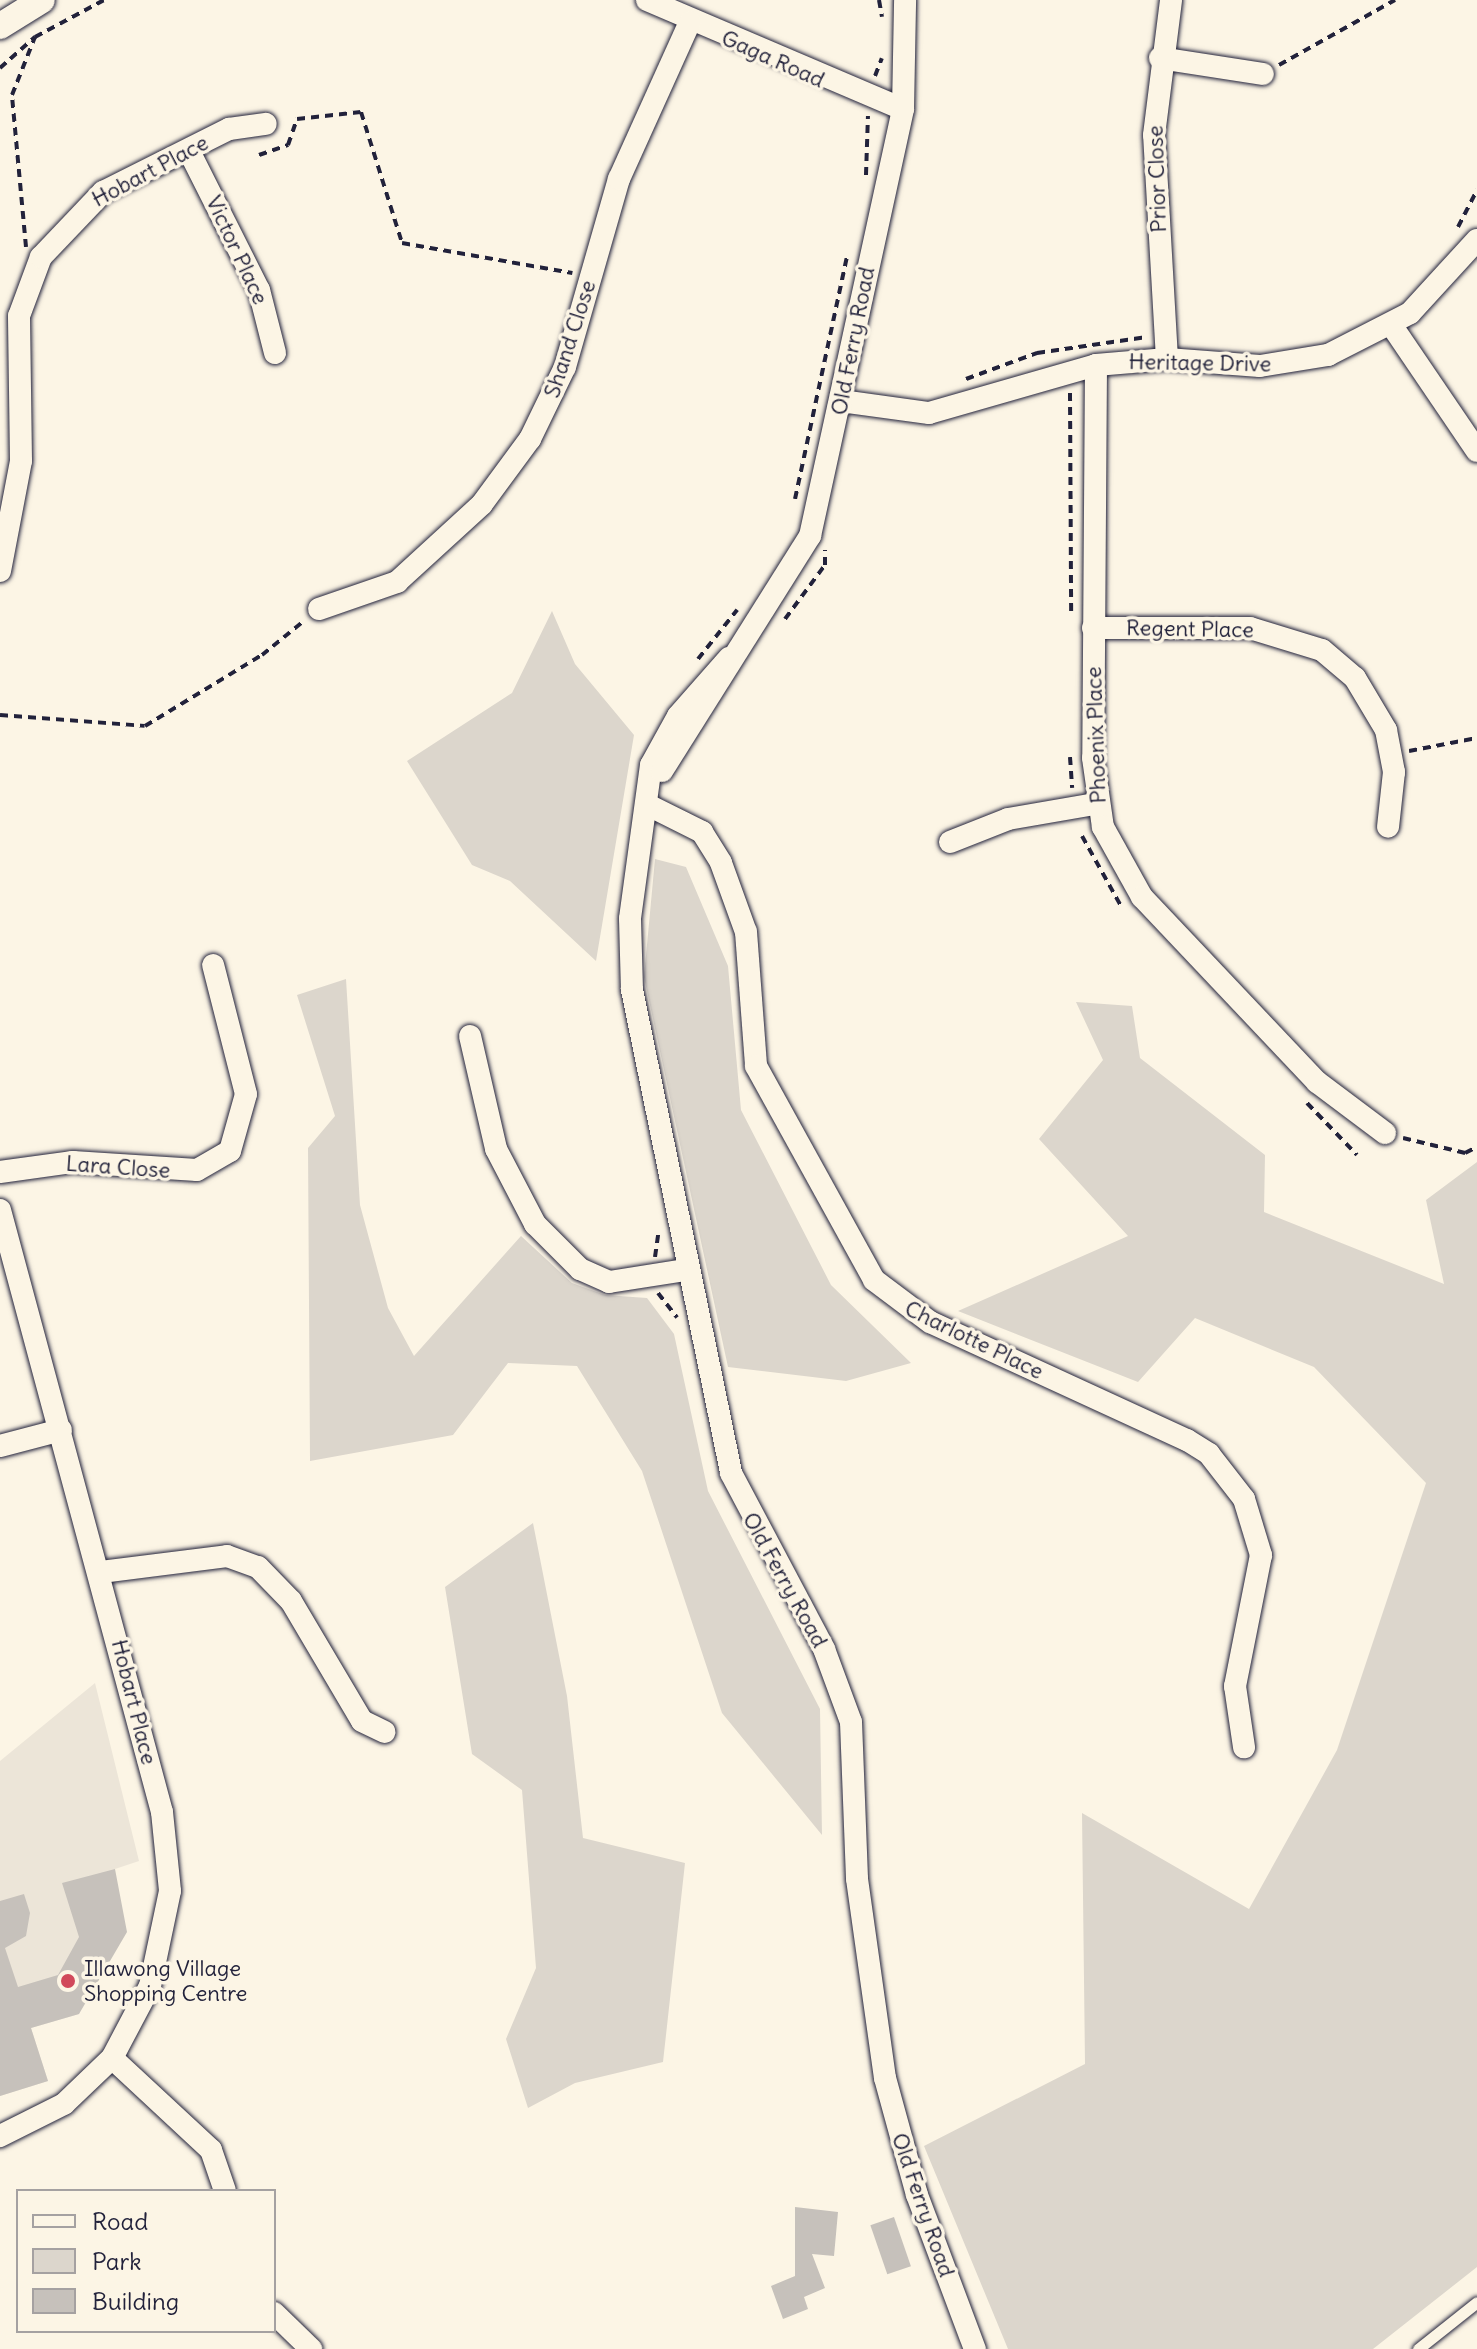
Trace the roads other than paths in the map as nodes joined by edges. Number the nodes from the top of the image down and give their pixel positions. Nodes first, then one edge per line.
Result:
1 (42, 0) edge
2 (647, 0) edge
3 (905, 0) edge
4 (1171, 0) edge
5 (690, 22) junction
6 (0, 26) edge
7 (1160, 58) junction
8 (1263, 74) road end
9 (903, 109) junction
10 (266, 124) dead end
11 (189, 151) junction
12 (1477, 240) edge
13 (1392, 326) junction
14 (1166, 349) junction
15 (275, 353) dead end
16 (1096, 365) junction
17 (9, 399) edge
18 (841, 401) junction
19 (1477, 451) edge
20 (0, 571) edge
21 (319, 609) road end
22 (1082, 628) junction
23 (646, 804) junction
24 (1086, 805) junction
25 (1388, 827) dead end
26 (950, 842) dead end
27 (213, 965) dead end
28 (470, 1036) dead end
29 (1385, 1133) road end
30 (0, 1172) edge
31 (0, 1210) edge
32 (686, 1270) junction
33 (61, 1430) junction
34 (0, 1446) edge
35 (101, 1572) junction
36 (385, 1732) dead end
37 (1244, 1747) dead end
38 (112, 2058) junction
39 (0, 2136) edge
40 (224, 2189) edge
41 (1477, 2302) edge
42 (276, 2315) edge
43 (311, 2349) edge
44 (975, 2349) edge
45 (1418, 2349) edge

1 - 6 street
2 - 5 street, Gaga Road
3 - 9 street, Old Ferry Road
4 - 7 street, Prior Close
5 - 9 street, Gaga Road
5 - 21 street, Shand Close
7 - 8 street
7 - 14 street, Prior Close
9 - 18 street, Old Ferry Road
10 - 11 street, Hobart Place
11 - 15 street, Victor Place
11 - 17 street, Hobart Place
12 - 13 street, Heritage Drive
13 - 14 street, Heritage Drive
13 - 19 street
14 - 16 street, Heritage Drive
16 - 18 street, Heritage Drive
16 - 22 street, Phoenix Place
17 - 20 street, Hobart Place
18 - 23 street, Old Ferry Road
22 - 24 street, Phoenix Place
22 - 25 street, Regent Place
23 - 32 street, Old Ferry Road
23 - 37 street, Charlotte Place
24 - 26 street
24 - 29 street, Phoenix Place
27 - 30 street, Lara Close
28 - 32 street
31 - 33 street, Hobart Place
32 - 44 street, Old Ferry Road
33 - 34 street
33 - 35 street, Hobart Place
35 - 36 street
35 - 38 street, Hobart Place
38 - 39 street, Hobart Place
38 - 40 street
41 - 45 lane
42 - 43 street

